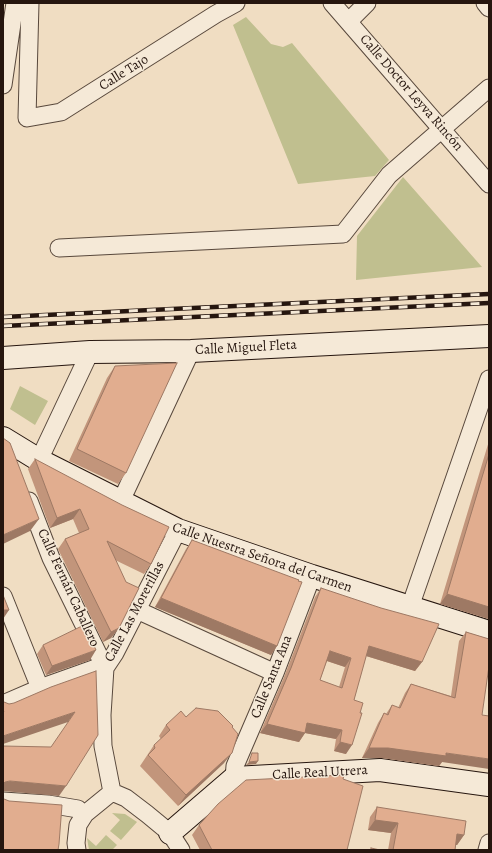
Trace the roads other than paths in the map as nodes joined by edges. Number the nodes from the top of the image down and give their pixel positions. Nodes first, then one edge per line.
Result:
1 (15, 3) edge
2 (30, 3) edge
3 (236, 3) edge
4 (332, 3) edge
5 (367, 3) edge
6 (485, 3) edge
7 (222, 8) edge
8 (489, 8) edge
9 (349, 22) junction
10 (3, 85) edge
11 (489, 88) edge
12 (442, 130) junction
13 (489, 184) edge
14 (59, 248) dead end
15 (489, 336) edge
16 (191, 351) junction
17 (90, 352) junction
18 (3, 358) edge
19 (489, 379) edge
20 (5, 439) edge
21 (39, 460) junction
22 (14, 462) edge
23 (23, 484) edge
24 (121, 502) junction
25 (178, 530) junction
26 (312, 576) junction
27 (3, 596) edge
28 (410, 607) junction
29 (137, 610) junction
30 (489, 632) edge
31 (105, 668) junction
32 (274, 673) junction
33 (40, 688) junction
34 (3, 704) edge
35 (234, 778) junction
36 (489, 785) edge
37 (112, 792) junction
38 (3, 801) edge
39 (78, 809) dead end
40 (175, 841) edge
41 (489, 843) edge
42 (77, 850) edge
43 (487, 850) edge

1 - 10 street
2 - 7 street, Calle Tajo
3 - 7 street, Calle Tajo
4 - 9 street, Calle Doctor Leyva Rincón
5 - 9 street
6 - 8 street
9 - 12 street, Calle Doctor Leyva Rincón
11 - 12 street
12 - 13 street, Calle Doctor Leyva Rincón
12 - 14 street
15 - 16 street, Calle Miguel Fleta
16 - 17 street, Calle Miguel Fleta
16 - 24 street
17 - 18 street, Calle Miguel Fleta
17 - 21 street
19 - 28 street
20 - 21 street, Calle Nuestra Señora del Carmen
20 - 22 street
21 - 24 street, Calle Nuestra Señora del Carmen
23 - 31 street, Calle Fernán Caballero
24 - 25 street, Calle Nuestra Señora del Carmen
25 - 26 street, Calle Nuestra Señora del Carmen
25 - 29 street, Calle Las Morerillas
26 - 28 street, Calle Nuestra Señora del Carmen
26 - 32 street, Calle Santa Ana
27 - 33 street
28 - 30 street, Calle Nuestra Señora del Carmen
29 - 31 street, Calle Las Morerillas
29 - 32 street
31 - 33 street
31 - 37 street, Calle Las Morerillas
32 - 35 street, Calle Santa Ana
33 - 34 street
35 - 36 street, Calle Real Utrera
35 - 40 street
37 - 40 street
37 - 42 street
38 - 39 street
41 - 43 street

